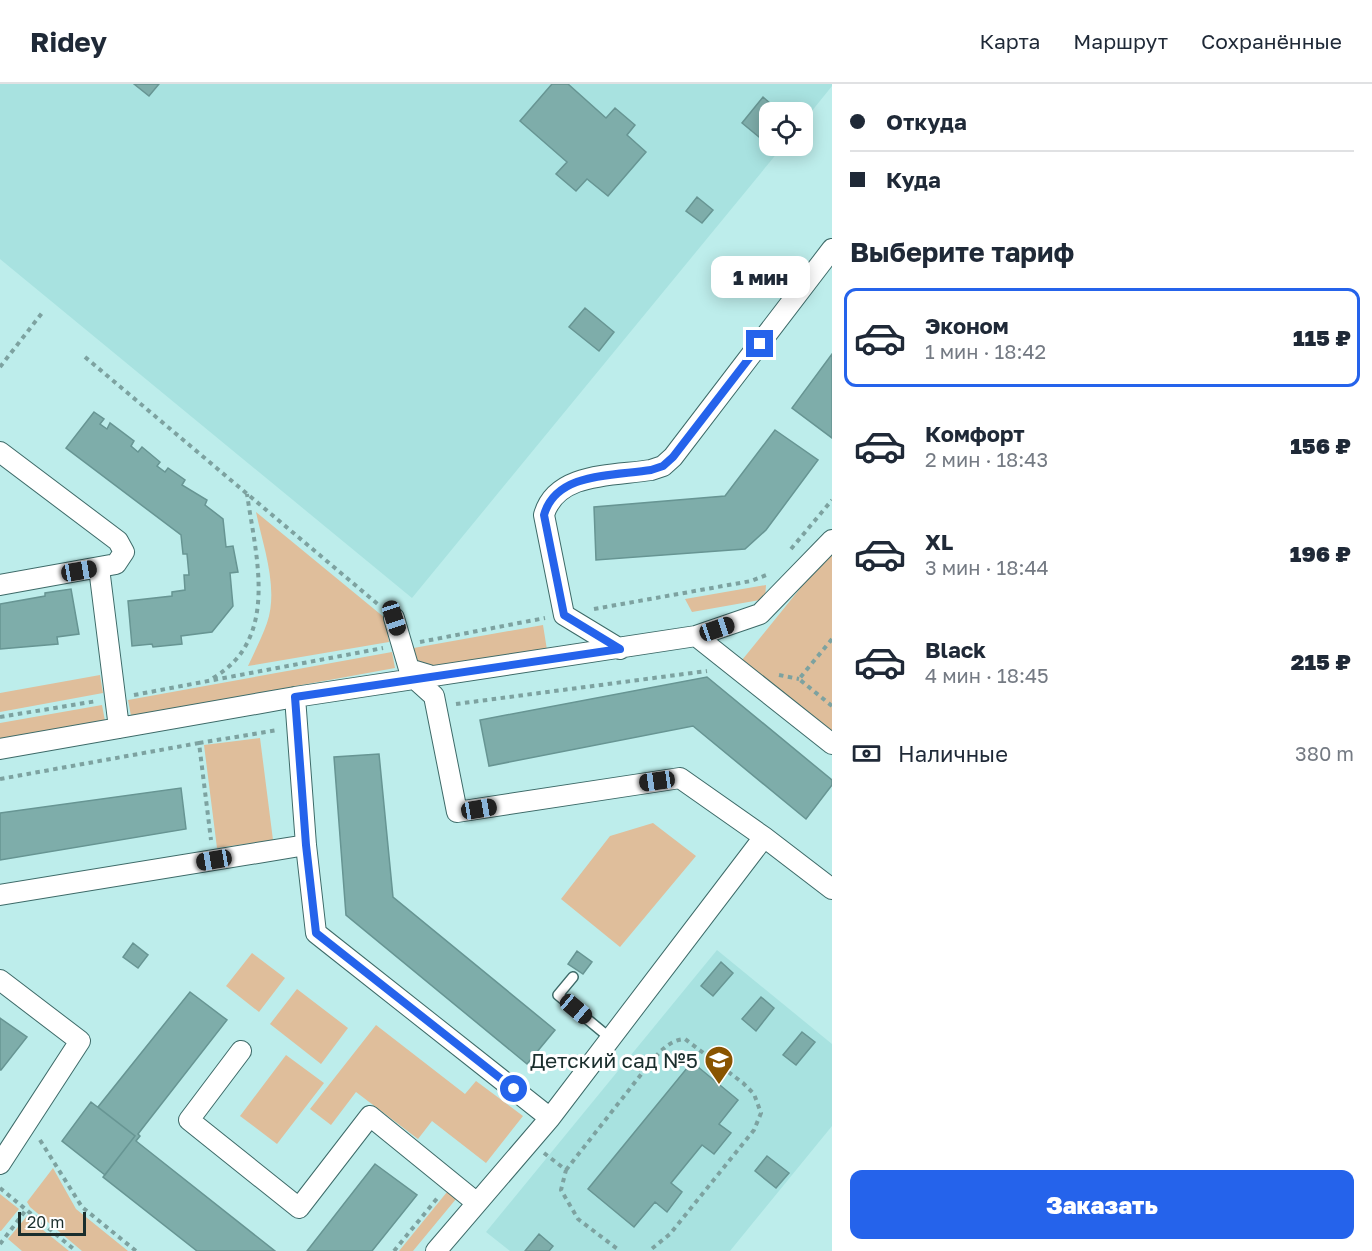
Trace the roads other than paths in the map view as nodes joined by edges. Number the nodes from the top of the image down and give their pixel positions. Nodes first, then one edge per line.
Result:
1 (832, 249) edge
2 (0, 452) edge
3 (832, 540) edge
4 (99, 568) junction
5 (0, 585) edge
6 (394, 618) road end
7 (696, 636) junction
8 (620, 649) junction
9 (421, 677) junction
10 (295, 697) junction
11 (119, 728) junction
12 (832, 744) edge
13 (0, 750) edge
14 (764, 837) junction
15 (306, 845) junction
16 (832, 889) edge
17 (0, 895) edge
18 (573, 977) dead end
19 (0, 980) edge
20 (609, 1040) junction
21 (242, 1051) dead end
22 (550, 1118) junction
23 (0, 1164) edge
24 (477, 1203) junction
25 (436, 1251) edge

1 - 8 street
2 - 4 street
3 - 7 street
4 - 5 street
4 - 11 street
6 - 9 street
7 - 8 street
7 - 12 street
8 - 9 street
9 - 10 street
9 - 14 street
10 - 11 street
10 - 15 street
11 - 13 street
14 - 16 street
14 - 20 street
15 - 17 street
15 - 22 street
18 - 20 lane
19 - 23 street
20 - 22 street
21 - 24 street
22 - 24 street
24 - 25 street

